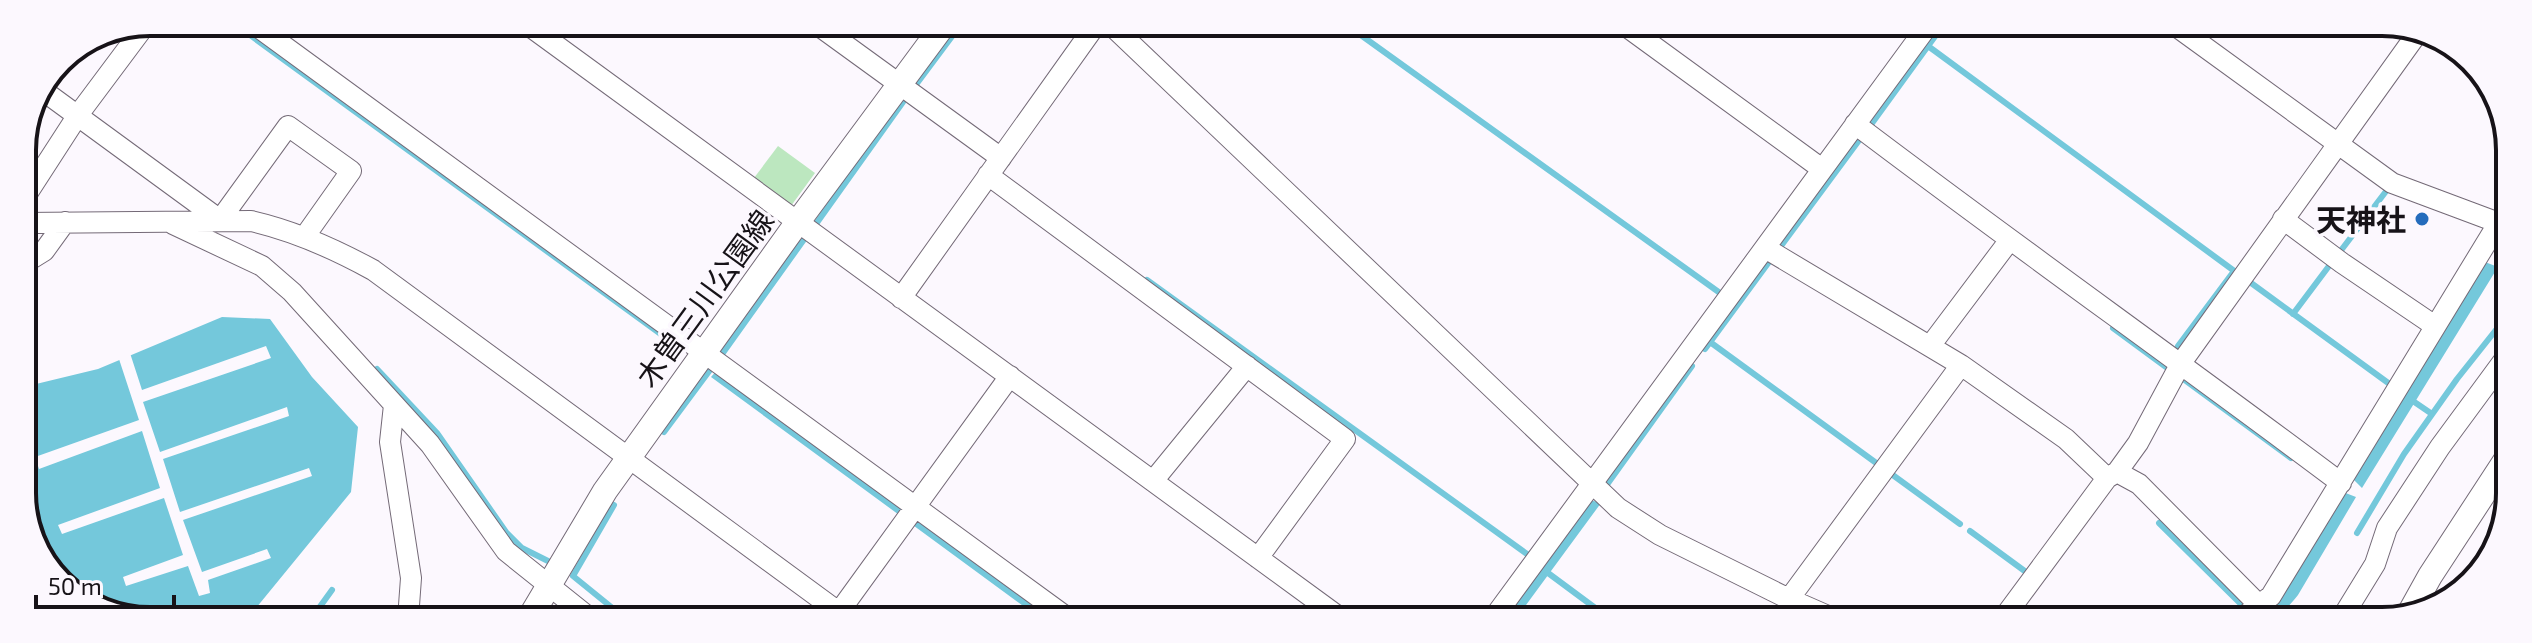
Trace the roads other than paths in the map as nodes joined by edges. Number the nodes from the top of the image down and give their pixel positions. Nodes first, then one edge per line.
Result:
1 (270, 36) edge
2 (543, 36) edge
3 (833, 36) edge
4 (927, 36) edge
5 (1088, 36) edge
6 (1123, 36) edge
7 (1639, 36) edge
8 (1920, 36) edge
9 (2190, 36) edge
10 (136, 37) edge
11 (2412, 40) edge
12 (900, 84) junction
13 (51, 96) edge
14 (78, 115) junction
15 (1855, 124) junction
16 (2337, 143) junction
17 (1001, 158) junction
18 (1822, 169) junction
19 (988, 175) junction
20 (36, 180) edge
21 (2496, 214) edge
22 (2283, 219) junction
23 (220, 220) junction
24 (65, 222) junction
25 (36, 223) edge
26 (797, 223) junction
27 (172, 224) junction
28 (2496, 229) edge
29 (305, 236) junction
30 (2009, 241) junction
31 (1765, 248) junction
32 (36, 256) edge
33 (901, 298) junction
34 (2435, 326) junction
35 (1930, 346) junction
36 (704, 352) junction
37 (2181, 363) junction
38 (1961, 365) junction
39 (1247, 366) junction
40 (2496, 371) edge
41 (1010, 376) junction
42 (394, 405) junction
43 (629, 458) junction
44 (2112, 475) junction
45 (2496, 475) edge
46 (1153, 481) junction
47 (2341, 483) junction
48 (1592, 485) junction
49 (911, 513) junction
50 (1258, 558) junction
51 (550, 587) junction
52 (1789, 599) junction
53 (2416, 601) edge
54 (2259, 605) junction
55 (409, 607) edge
56 (537, 607) edge
57 (576, 607) edge
58 (827, 607) edge
59 (847, 607) edge
60 (1051, 607) edge
61 (1325, 607) edge
62 (1502, 607) edge
63 (1807, 607) edge
64 (2012, 607) edge
65 (2256, 607) edge
66 (2349, 607) edge

1 - 36 street
2 - 26 street
3 - 12 street
4 - 12 main road, 木曽三川公園線
5 - 17 street
6 - 48 street
7 - 18 street
8 - 15 street
9 - 16 street
10 - 14 street
11 - 16 street
12 - 17 street
12 - 26 main road, 木曽三川公園線
13 - 14 street
14 - 20 street
14 - 23 street
15 - 18 street
15 - 30 street
16 - 21 street
16 - 22 street
17 - 19 street
18 - 31 street
19 - 33 street
19 - 39 street
22 - 34 street
22 - 37 street
23 - 27 street
23 - 29 street
23 - 29 street
24 - 25 street
24 - 27 street
24 - 32 street
26 - 33 street
26 - 36 main road, 木曽三川公園線
27 - 42 street
28 - 34 street
29 - 43 street
30 - 35 street
30 - 37 street
31 - 35 street
31 - 48 street
33 - 41 street
34 - 47 street
35 - 38 street
36 - 43 main road, 木曽三川公園線
36 - 49 street
37 - 44 street
37 - 47 street
38 - 44 street
38 - 52 street
39 - 46 street
39 - 50 street
40 - 66 street
41 - 46 street
41 - 49 street
42 - 51 street
42 - 55 street
43 - 51 main road, 木曽三川公園線
43 - 58 street
44 - 54 street
44 - 64 street
45 - 53 main road
46 - 50 street
47 - 54 street
48 - 52 street
48 - 62 street
49 - 59 street
49 - 60 street
50 - 61 street
51 - 56 main road, 木曽三川公園線
51 - 57 street
52 - 63 street
54 - 65 street

